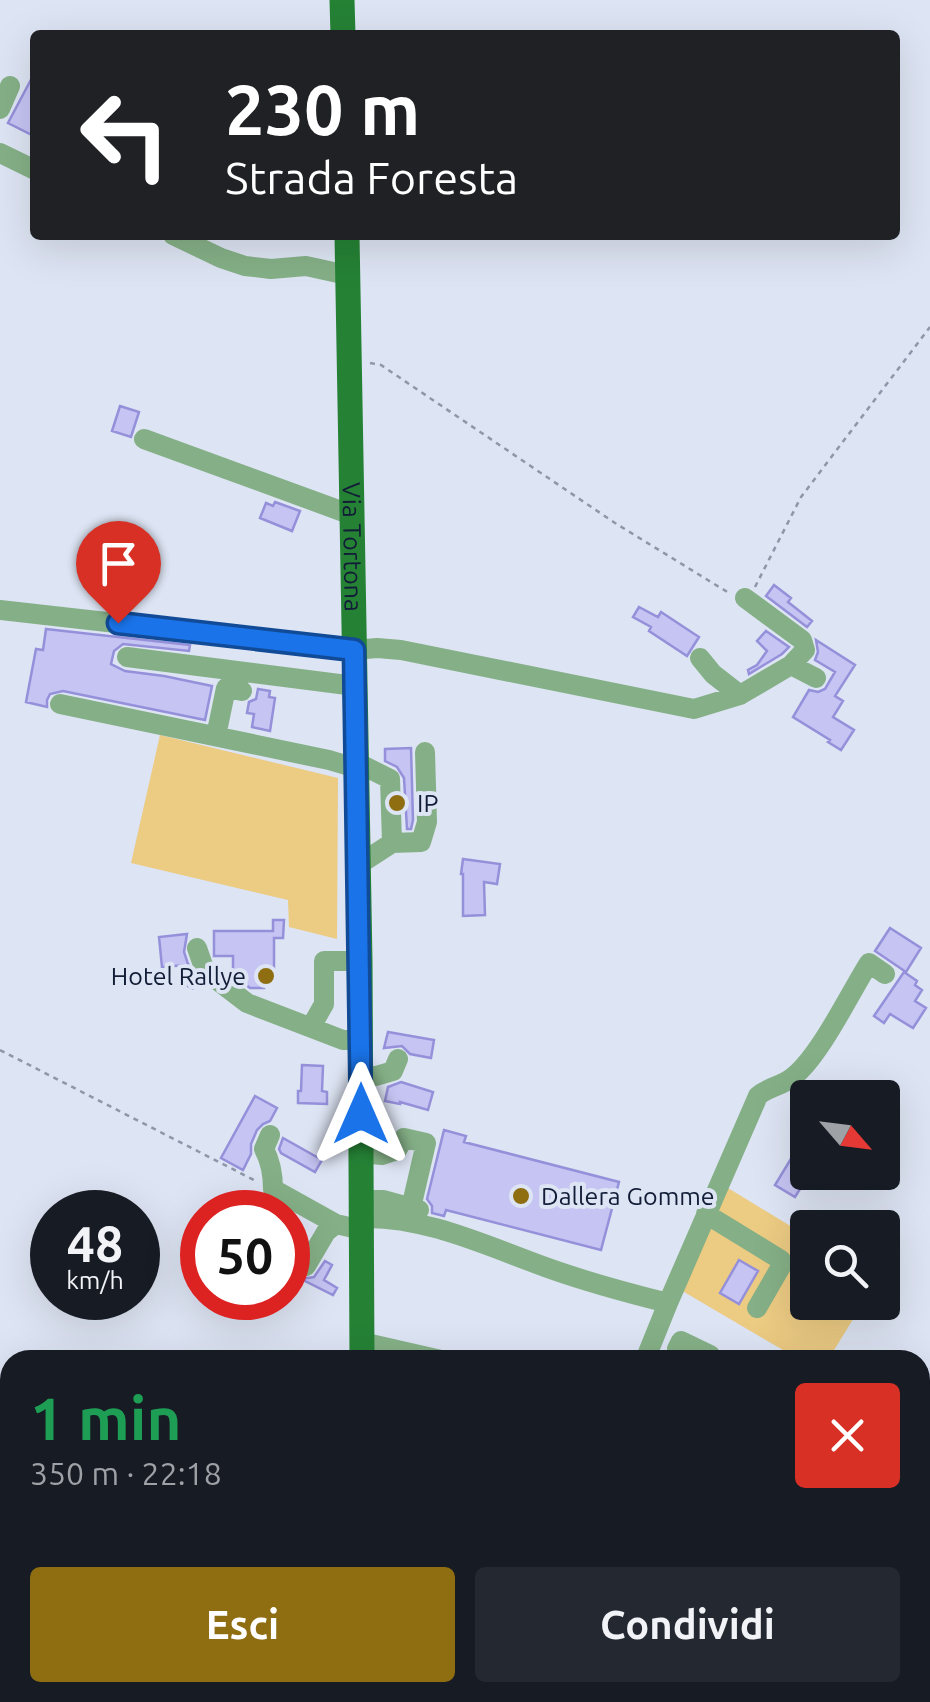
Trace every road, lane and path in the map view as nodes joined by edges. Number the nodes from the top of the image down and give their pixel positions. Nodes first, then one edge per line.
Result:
1 (342, 0) edge
2 (343, 30) edge
3 (10, 86) dead end
4 (0, 109) edge
5 (0, 153) edge
6 (30, 168) edge
7 (184, 240) edge
8 (347, 240) edge
9 (348, 275) junction
10 (930, 327) edge
11 (349, 360) junction
12 (144, 439) dead end
13 (352, 515) junction
14 (745, 598) junction
15 (0, 610) edge
16 (181, 638) dead end
17 (354, 650) junction
18 (127, 657) dead end
19 (700, 658) dead end
20 (191, 665) junction
21 (791, 666) junction
22 (816, 678) dead end
23 (355, 686) junction
24 (242, 691) dead end
25 (740, 695) junction
26 (60, 704) dead end
27 (216, 736) junction
28 (425, 752) dead end
29 (356, 765) junction
30 (392, 843) junction
31 (358, 864) junction
32 (197, 948) dead end
33 (360, 960) junction
34 (885, 974) dead end
35 (311, 1026) junction
36 (360, 1040) junction
37 (0, 1050) edge
38 (398, 1059) dead end
39 (361, 1076) junction
40 (270, 1135) dead end
41 (361, 1153) junction
42 (273, 1189) junction
43 (706, 1214) junction
44 (355, 1218) junction
45 (310, 1259) edge
46 (668, 1303) junction
47 (758, 1308) dead end
48 (654, 1338) junction
49 (362, 1350) edge
50 (649, 1350) edge
51 (679, 1350) edge
52 (679, 1350) edge
53 (702, 1350) edge

1 - 2 main road
3 - 4 street
5 - 6 street
7 - 9 street
8 - 9 main road, Via Tortona
9 - 11 main road, Via Tortona
10 - 14 path
11 - 13 main road, Via Tortona
11 - 14 path
12 - 13 street
13 - 17 main road, Via Tortona
14 - 21 street
15 - 17 street
16 - 20 street
17 - 23 main road, Via Tortona
17 - 25 street
18 - 20 street
19 - 25 street
20 - 23 street
21 - 22 street
21 - 25 street
23 - 29 main road, Via Tortona
24 - 27 street
26 - 27 street
27 - 29 street
28 - 30 street
29 - 30 street
29 - 31 main road, Via Tortona
30 - 31 street
31 - 33 main road, Via Tortona
32 - 35 street
33 - 35 street
33 - 36 main road, Via Tortona
34 - 43 street
35 - 36 street
36 - 39 main road, Via Tortona
37 - 42 path
38 - 39 street
39 - 41 main road, Via Tortona
40 - 42 street
41 - 44 main road, Via Tortona
41 - 44 street
42 - 44 street
43 - 46 street
43 - 47 street
44 - 45 street
44 - 46 street
44 - 49 main road, Via Tortona
46 - 48 street
48 - 50 street
48 - 51 street
52 - 53 street

